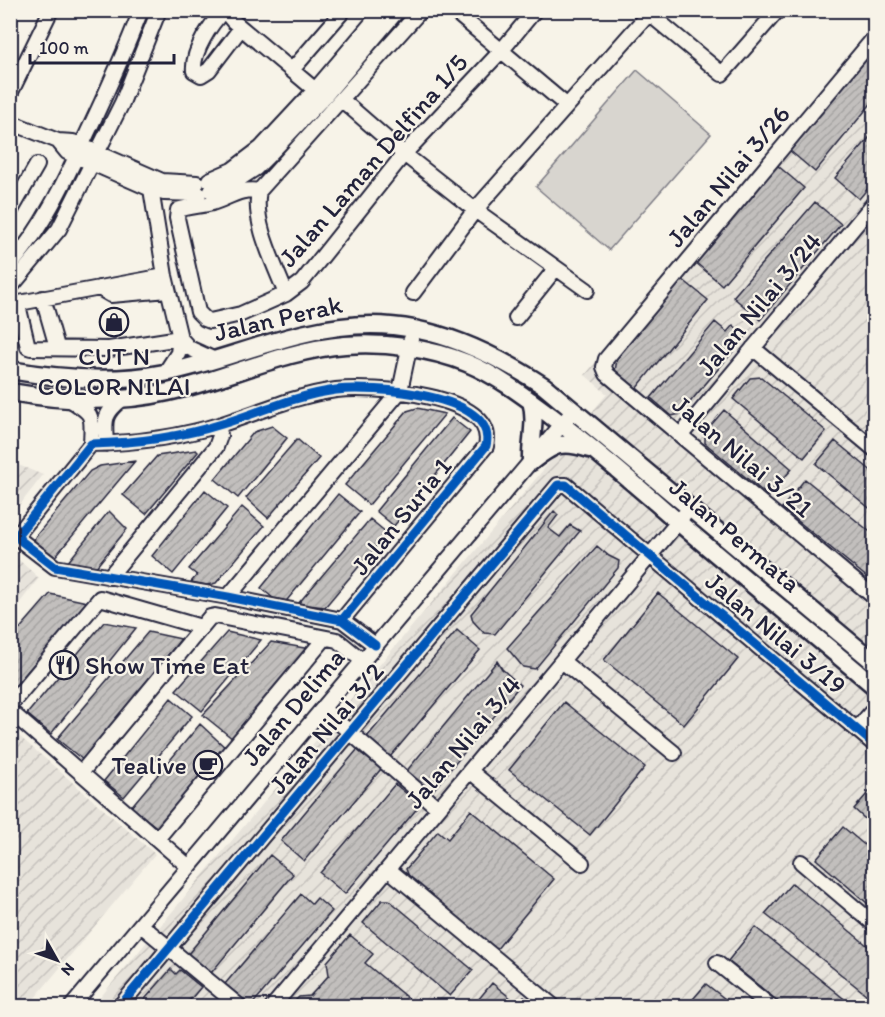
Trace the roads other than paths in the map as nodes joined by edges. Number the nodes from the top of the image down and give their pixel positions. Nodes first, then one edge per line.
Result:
1 (51, 10) edge
2 (141, 10) edge
3 (159, 10) edge
4 (344, 10) edge
5 (383, 10) edge
6 (398, 10) edge
7 (421, 10) edge
8 (453, 10) edge
9 (535, 10) edge
10 (778, 10) edge
11 (224, 11) edge
12 (649, 12) edge
13 (241, 28) junction
14 (874, 38) edge
15 (502, 50) junction
16 (292, 70) junction
17 (319, 93) junction
18 (10, 94) edge
19 (342, 100) junction
20 (566, 105) junction
21 (10, 122) edge
22 (79, 151) junction
23 (404, 153) junction
24 (95, 158) junction
25 (37, 165) dead end
26 (153, 184) junction
27 (259, 191) junction
28 (874, 203) edge
29 (475, 210) junction
30 (10, 212) edge
31 (10, 266) edge
32 (556, 268) junction
33 (165, 276) junction
34 (10, 288) edge
35 (99, 288) junction
36 (168, 290) junction
37 (587, 291) dead end
38 (413, 293) dead end
39 (286, 294) junction
40 (43, 298) junction
41 (516, 318) dead end
42 (413, 329) junction
43 (180, 338) junction
44 (618, 345) joint
45 (57, 347) junction
46 (409, 348) junction
47 (753, 348) junction
48 (213, 359) junction
49 (10, 370) edge
50 (165, 373) junction
51 (400, 391) junction
52 (10, 392) edge
53 (69, 399) junction
54 (120, 400) junction
55 (531, 401) junction
56 (574, 410) junction
57 (562, 424) junction
58 (219, 425) junction
59 (681, 435) junction
60 (91, 444) junction
61 (106, 444) junction
62 (874, 449) edge
63 (595, 450) junction
64 (531, 462) junction
65 (689, 508) junction
66 (678, 522) junction
67 (650, 556) junction
68 (109, 577) junction
69 (228, 597) junction
70 (874, 597) edge
71 (342, 620) junction
72 (201, 627) junction
73 (325, 638) junction
74 (375, 645) junction
75 (363, 661) junction
76 (562, 661) junction
77 (874, 662) edge
78 (874, 686) edge
79 (10, 705) edge
80 (323, 709) junction
81 (874, 709) edge
82 (10, 711) edge
83 (857, 729) junction
84 (350, 732) junction
85 (874, 744) edge
86 (674, 753) dead end
87 (470, 771) junction
88 (81, 773) junction
89 (438, 808) junction
90 (157, 839) junction
91 (801, 862) dead end
92 (582, 863) dead end
93 (189, 867) junction
94 (388, 869) junction
95 (874, 924) edge
96 (141, 925) junction
97 (169, 948) junction
98 (717, 963) dead end
99 (72, 1006) edge
100 (120, 1006) edge
101 (239, 1006) edge
102 (273, 1006) edge
103 (554, 1006) edge
104 (770, 1006) edge

1 - 18 street
2 - 22 street
3 - 24 street
4 - 16 street
5 - 17 street
6 - 17 street
7 - 19 street
8 - 15 street
9 - 15 street, Jalan Laman Delfina 1/5
10 - 12 street
11 - 13 street
11 - 13 street
12 - 20 street
13 - 16 street
14 - 44 street, Jalan Nilai 3/26
15 - 20 street
15 - 23 street, Jalan Laman Delfina 1/5
16 - 17 street
17 - 26 street
19 - 23 street
19 - 27 street
20 - 29 street
21 - 22 street
22 - 24 street
22 - 31 street
23 - 29 street
23 - 39 street, Jalan Laman Delfina 1/5
24 - 26 street
24 - 34 street
25 - 30 street
26 - 33 street
27 - 39 street
27 - 39 street, Jalan Laman Delfina 1/5
28 - 47 street, Jalan Nilai 3/24
29 - 32 street
29 - 38 street
32 - 37 street
32 - 41 street
33 - 35 street
33 - 36 street
35 - 36 street
35 - 40 street
36 - 43 street
40 - 45 street
40 - 45 street
42 - 46 street
42 - 48 main road, Jalan Perak
42 - 56 main road, Jalan Perak
43 - 45 street
43 - 48 street
43 - 50 street
44 - 59 street, Jalan Nilai 3/21
46 - 51 street
46 - 54 main road, Jalan Perak
46 - 55 main road, Jalan Perak
47 - 59 street, Jalan Nilai 3/24
47 - 62 street
48 - 50 main road, Jalan Perak
49 - 50 main road, Jalan Perak
51 - 58 street
51 - 69 street
51 - 71 street, Jalan Suria 1
52 - 53 main road, Jalan Perak
53 - 54 main road, Jalan Perak
53 - 60 street
54 - 61 street
55 - 57 main road, Jalan Perak
55 - 64 main road
56 - 57 street, Jalan Delima
56 - 65 main road, Jalan Permata
57 - 63 main road, Jalan Permata
57 - 64 street, Jalan Delima
58 - 61 street
58 - 68 street
59 - 70 street, Jalan Nilai 3/21
60 - 61 street
60 - 68 street
63 - 64 main road
63 - 66 main road, Jalan Permata
64 - 74 street, Jalan Delima
65 - 66 street, Jalan Nilai 3/4
65 - 77 main road, Jalan Permata
66 - 67 street, Jalan Nilai 3/4
66 - 78 main road, Jalan Permata
67 - 76 street, Jalan Nilai 3/4
67 - 83 street, Jalan Nilai 3/19
67 - 84 street, Jalan Nilai 3/2
68 - 69 street
69 - 71 street
71 - 74 street
72 - 73 street
72 - 79 street
72 - 88 street
73 - 75 street
73 - 90 street
74 - 75 street, Jalan Delima
75 - 80 street, Jalan Delima
76 - 86 street
76 - 87 street, Jalan Nilai 3/4
80 - 84 street
80 - 93 street, Jalan Delima
81 - 83 street
82 - 88 street
83 - 85 street, Jalan Nilai 3/19
84 - 89 street
84 - 97 street, Jalan Nilai 3/2
87 - 89 street, Jalan Nilai 3/4
87 - 92 street
88 - 90 street
89 - 94 street, Jalan Nilai 3/4
90 - 93 street
91 - 95 street
93 - 96 street, Jalan Delima
94 - 102 street, Jalan Nilai 3/4
94 - 103 street
96 - 97 street
96 - 99 street, Jalan Delima
97 - 100 street, Jalan Nilai 3/2
97 - 101 street
98 - 104 street

